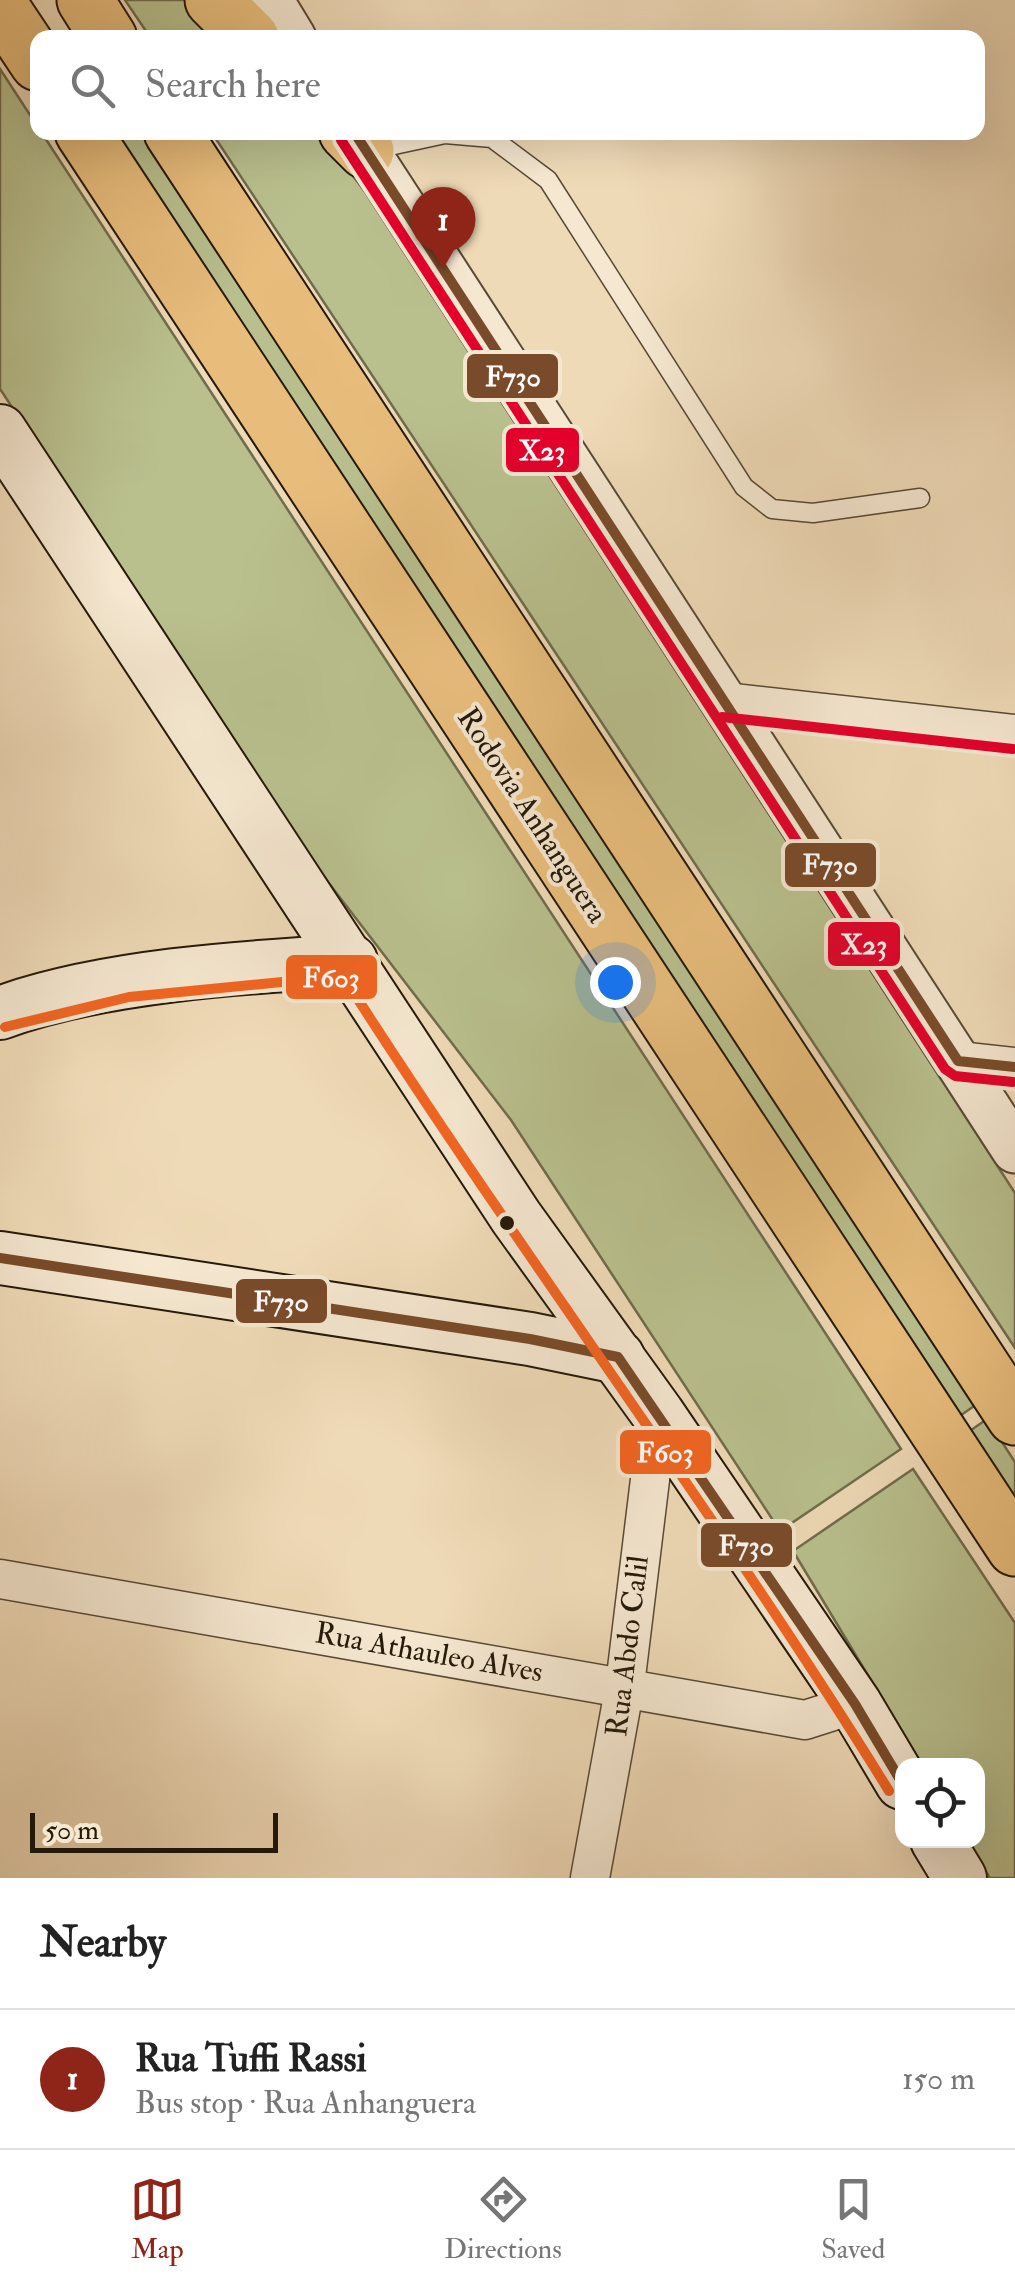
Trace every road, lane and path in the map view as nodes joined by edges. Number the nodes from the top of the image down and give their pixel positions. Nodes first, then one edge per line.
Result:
1 (84, 0) edge
2 (213, 0) edge
3 (270, 0) edge
4 (2, 10) edge
5 (104, 30) edge
6 (243, 30) edge
7 (289, 30) edge
8 (30, 51) edge
9 (88, 140) edge
10 (177, 140) edge
11 (357, 140) edge
12 (495, 140) edge
13 (0, 430) edge
14 (920, 498) dead end
15 (724, 702) junction
16 (1015, 734) edge
17 (351, 962) junction
18 (0, 1014) edge
19 (958, 1061) junction
20 (1015, 1067) edge
21 (1015, 1150) edge
22 (0, 1258) edge
23 (618, 1357) junction
24 (658, 1414) junction
25 (1015, 1418) edge
26 (1015, 1548) edge
27 (0, 1579) edge
28 (625, 1686) junction
29 (854, 1704) junction
30 (895, 1771) edge
31 (942, 1848) edge
32 (590, 1878) edge
33 (960, 1878) edge

1 - 5 highway
2 - 6 highway
3 - 7 street
4 - 8 highway
9 - 26 highway, Rodovia Anhanguera
10 - 25 highway
11 - 15 street
12 - 14 lane
13 - 17 main road
15 - 16 street
15 - 19 street
17 - 18 main road
17 - 23 main road
19 - 20 street
19 - 21 street
22 - 23 main road
23 - 24 main road
24 - 28 street, Rua Abdo Calil
24 - 29 main road
27 - 28 street, Rua Athauleo Alves
28 - 29 street, Rua Athauleo Alves
28 - 32 street, Rua Abdo Calil
29 - 30 main road
31 - 33 main road

